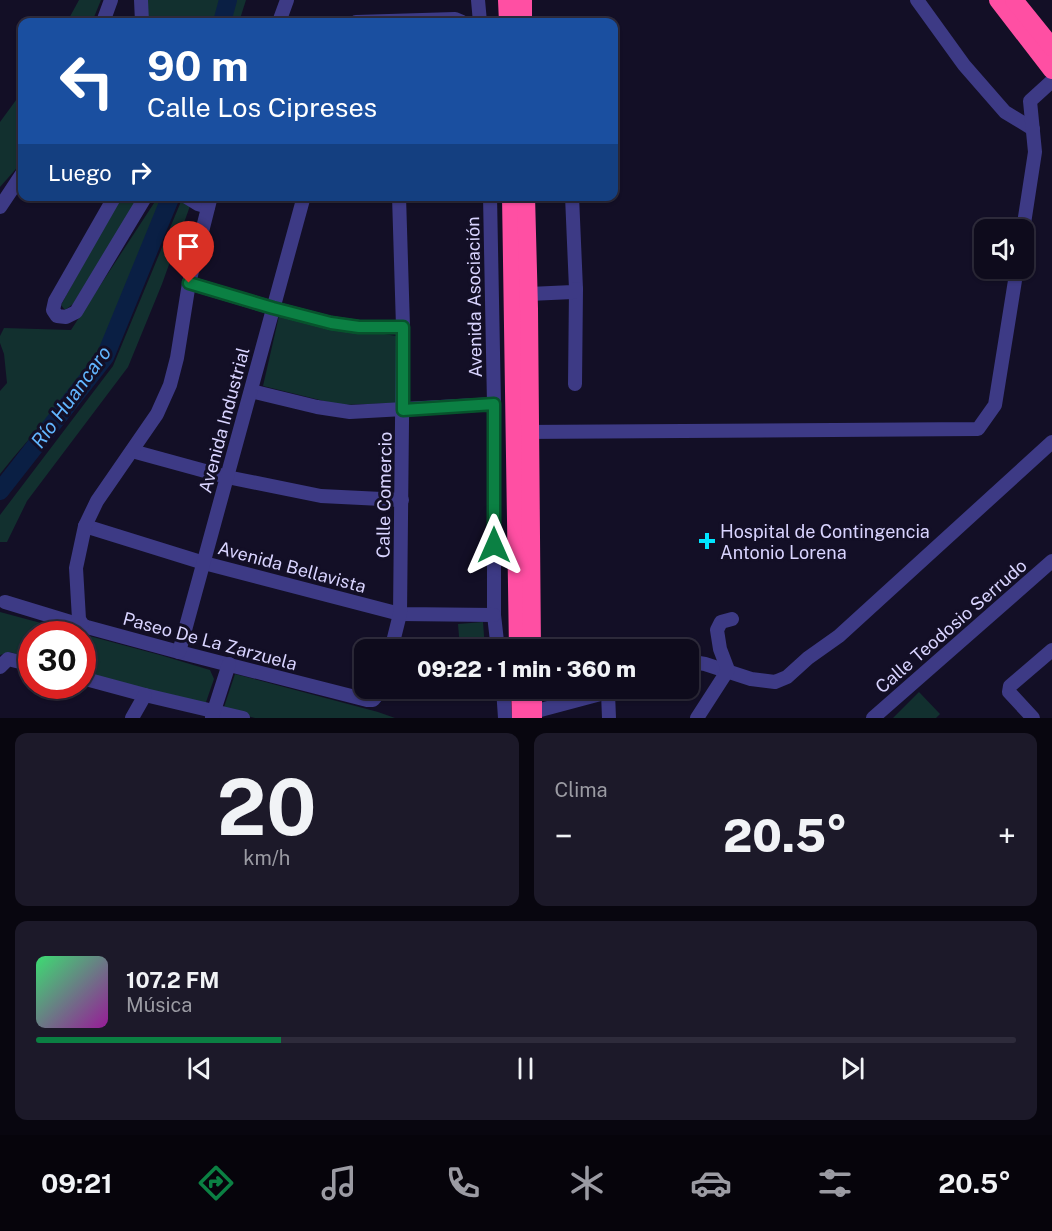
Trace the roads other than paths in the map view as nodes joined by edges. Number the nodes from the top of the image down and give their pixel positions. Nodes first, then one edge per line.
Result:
1 (111, 0) edge
2 (141, 0) edge
3 (287, 0) edge
4 (478, 0) edge
5 (507, 0) edge
6 (523, 0) edge
7 (917, 0) edge
8 (998, 0) edge
9 (1014, 0) edge
10 (104, 18) edge
11 (142, 18) edge
12 (280, 18) edge
13 (480, 18) edge
14 (508, 18) edge
15 (523, 18) edge
16 (1052, 47) edge
17 (1052, 70) edge
18 (1052, 81) edge
19 (1033, 129) junction
20 (18, 179) edge
21 (18, 180) edge
22 (0, 199) edge
23 (111, 201) edge
24 (143, 201) edge
25 (303, 201) edge
26 (399, 201) edge
27 (490, 201) edge
28 (511, 201) edge
29 (526, 201) edge
30 (572, 201) edge
31 (206, 203) edge
32 (0, 207) edge
33 (1025, 219) edge
34 (520, 275) junction
35 (1015, 279) edge
36 (189, 283) junction
37 (576, 289) junction
38 (529, 294) junction
39 (273, 308) junction
40 (403, 327) junction
41 (575, 384) dead end
42 (251, 391) junction
43 (494, 404) junction
44 (403, 410) junction
45 (523, 432) junction
46 (1052, 442) edge
47 (132, 451) junction
48 (227, 477) junction
49 (402, 500) junction
50 (85, 526) junction
51 (1052, 561) edge
52 (204, 563) junction
53 (5, 602) dead end
54 (400, 614) junction
55 (494, 615) junction
56 (732, 619) dead end
57 (71, 621) edge
58 (80, 621) edge
59 (96, 629) edge
60 (394, 639) edge
61 (497, 639) edge
62 (518, 639) edge
63 (532, 639) edge
64 (1052, 650) edge
65 (179, 652) junction
66 (18, 662) edge
67 (699, 663) edge
68 (229, 664) junction
69 (0, 668) edge
70 (728, 670) junction
71 (96, 682) edge
72 (145, 695) junction
73 (354, 697) edge
74 (510, 699) edge
75 (521, 699) edge
76 (528, 699) edge
77 (586, 699) edge
78 (608, 699) edge
79 (213, 714) edge
80 (522, 716) edge
81 (132, 718) edge
82 (243, 718) edge
83 (609, 718) edge
84 (697, 718) edge
85 (873, 718) edge
86 (1033, 718) edge

1 - 10 street
2 - 11 street
3 - 12 street
4 - 13 street
5 - 14 highway
6 - 15 highway
7 - 19 street
8 - 17 highway
9 - 16 highway
18 - 19 street
19 - 33 street
20 - 22 street
21 - 32 street
23 - 24 street
25 - 39 street, Avenida Industrial
26 - 40 street, Calle Comercio
27 - 43 street, Avenida Asociación
28 - 34 highway
29 - 34 highway
30 - 37 street
31 - 36 street
34 - 38 highway
34 - 45 highway
35 - 45 street
36 - 39 street
36 - 47 street
37 - 38 street
37 - 41 street
38 - 45 highway
39 - 40 street
39 - 42 street, Avenida Industrial
40 - 44 street, Calle Comercio
42 - 44 street
42 - 48 street, Avenida Industrial
43 - 44 street
43 - 55 street, Avenida Asociación
44 - 49 street, Calle Comercio
45 - 62 highway
45 - 63 highway
46 - 70 street
47 - 48 street
47 - 50 street
48 - 49 street
48 - 52 street, Avenida Industrial
49 - 54 street, Calle Comercio
50 - 52 street, Avenida Bellavista
50 - 58 street
51 - 85 street, Calle Teodosio Serrudo
52 - 54 street, Avenida Bellavista
52 - 65 street, Avenida Industrial
53 - 57 street, Paseo De La Zarzuela
54 - 55 street, Avenida Bellavista
54 - 60 street, Calle Comercio
55 - 61 street, Avenida Asociación
56 - 70 street
59 - 65 street, Paseo De La Zarzuela
64 - 86 street
65 - 68 street, Paseo De La Zarzuela
66 - 69 street
67 - 70 street
68 - 73 street, Paseo De La Zarzuela
68 - 79 street
70 - 84 street
71 - 72 street
72 - 79 street
72 - 81 street
74 - 80 street
75 - 80 highway
76 - 80 highway
77 - 80 street
78 - 83 street
79 - 82 street

